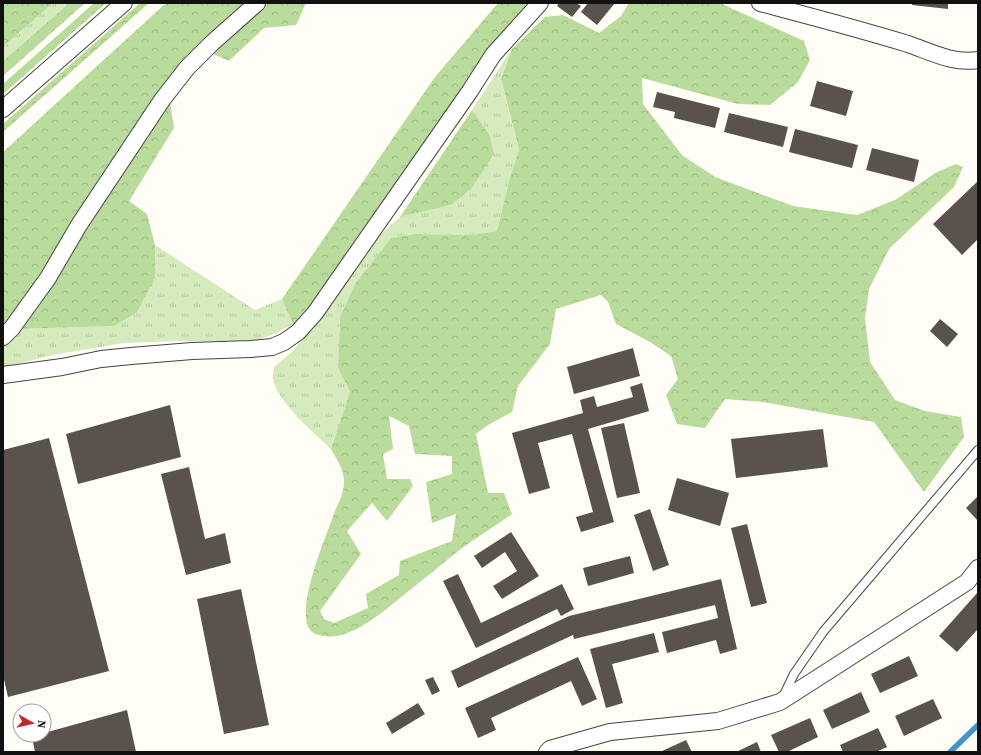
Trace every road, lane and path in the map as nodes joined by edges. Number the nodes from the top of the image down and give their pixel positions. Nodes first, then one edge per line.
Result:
1 (124, 3) edge
2 (257, 3) edge
3 (540, 3) edge
4 (760, 3) edge
5 (978, 59) edge
6 (3, 109) edge
7 (3, 337) edge
8 (3, 375) edge
9 (978, 450) edge
10 (978, 568) edge
11 (780, 702) junction
12 (547, 752) edge

1 - 6 street
2 - 7 street
3 - 8 street
4 - 5 street
9 - 11 lane
10 - 11 street
11 - 12 street

